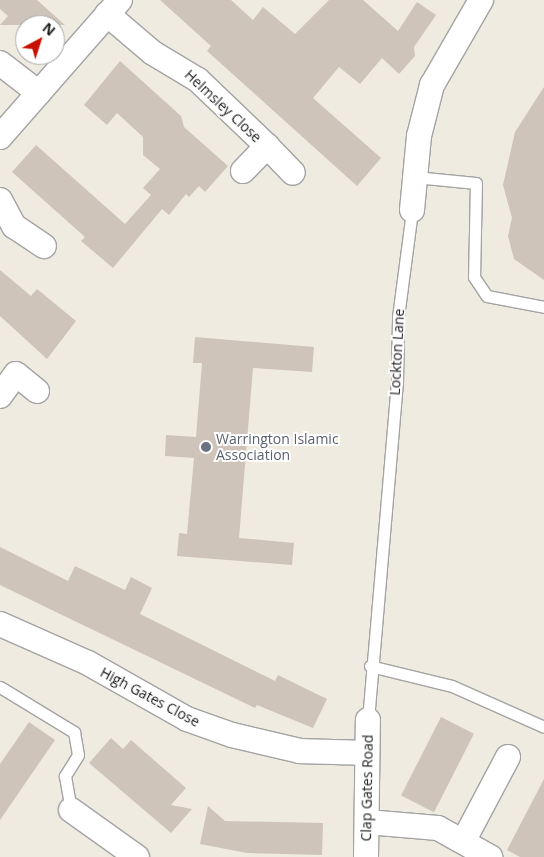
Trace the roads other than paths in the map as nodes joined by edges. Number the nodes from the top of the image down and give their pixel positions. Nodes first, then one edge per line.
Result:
1 (472, 3) edge
2 (114, 7) edge
3 (0, 63) edge
4 (39, 93) junction
5 (0, 137) edge
6 (266, 146) junction
7 (243, 171) dead end
8 (293, 173) dead end
9 (415, 177) junction
10 (0, 200) edge
11 (412, 210) joint
12 (44, 246) dead end
13 (544, 307) edge
14 (8, 367) edge
15 (37, 391) dead end
16 (0, 396) edge
17 (0, 624) edge
18 (370, 666) junction
19 (0, 687) edge
20 (368, 720) joint
21 (544, 727) edge
22 (367, 753) junction
23 (508, 757) dead end
24 (71, 810) joint
25 (367, 822) junction
26 (464, 840) junction
27 (137, 857) edge
28 (366, 857) edge
29 (490, 857) edge

1 - 9 street, Lockton Lane
2 - 4 street, Helmsley Close
2 - 6 street, Helmsley Close
3 - 4 street
4 - 5 street, Helmsley Close
6 - 7 street, Helmsley Close
6 - 8 street, Helmsley Close
9 - 11 street, Lockton Lane
9 - 13 lane
10 - 12 street
11 - 18 lane, Lockton Lane
14 - 15 street
14 - 16 street
17 - 22 street, High Gates Close
18 - 20 lane, Lockton Lane
18 - 21 lane
19 - 24 lane
20 - 22 street, Clap Gates Road
22 - 25 street, Clap Gates Road
23 - 26 street
24 - 27 street
25 - 26 street
25 - 28 street, Clap Gates Road
26 - 29 street

